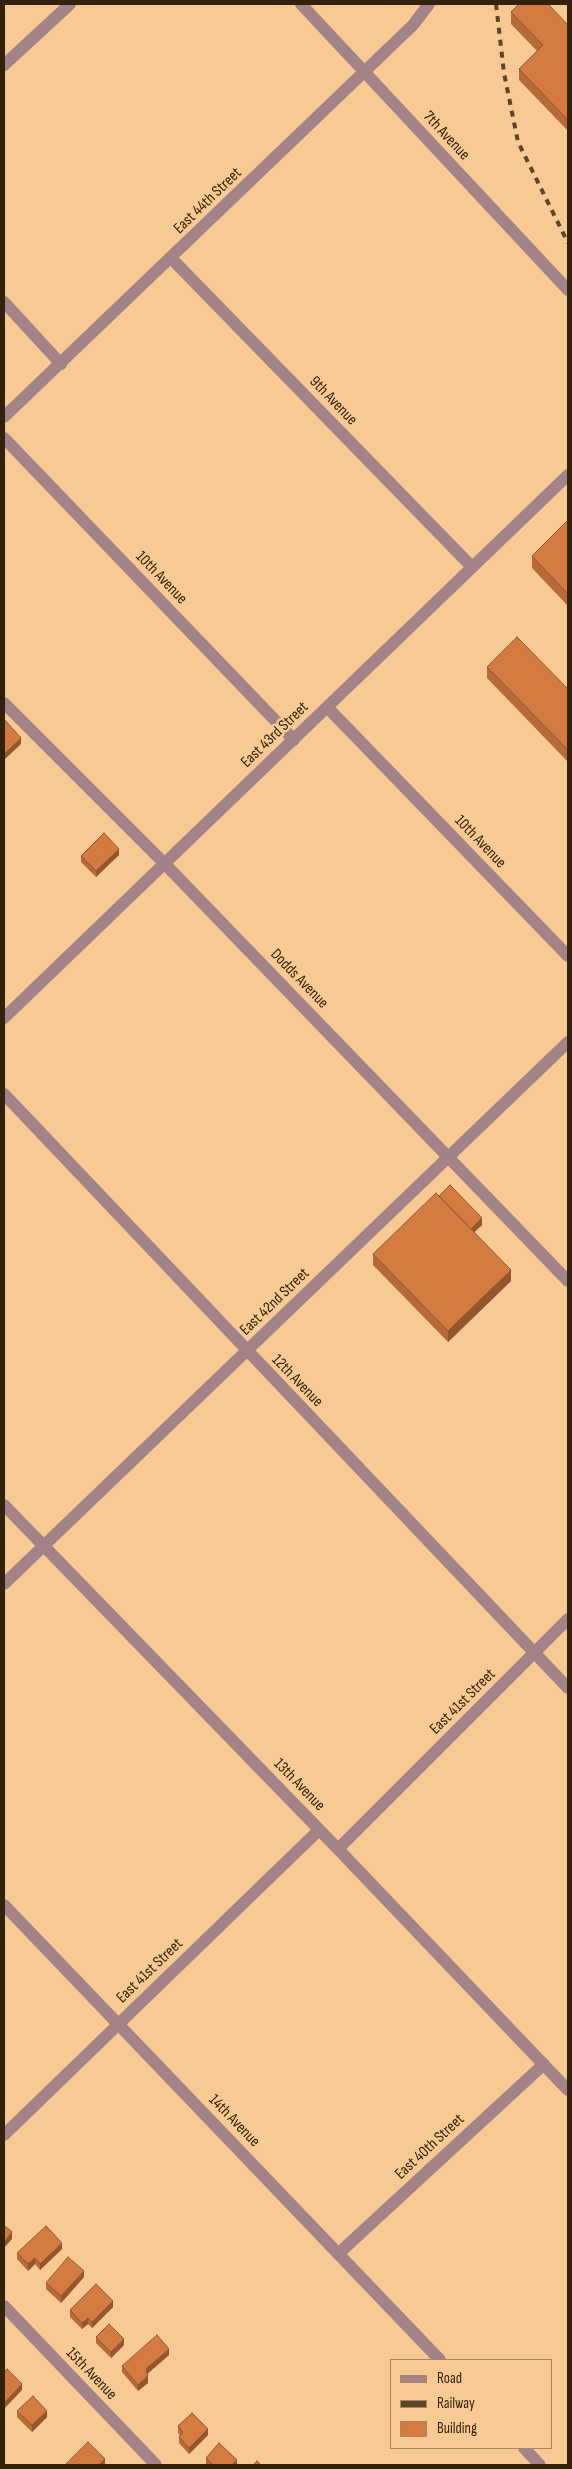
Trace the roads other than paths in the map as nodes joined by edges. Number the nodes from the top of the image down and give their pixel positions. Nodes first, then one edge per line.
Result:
1 (70, 4) edge
2 (301, 4) edge
3 (429, 4) edge
4 (4, 65) edge
5 (364, 72) junction
6 (172, 258) junction
7 (568, 290) edge
8 (4, 302) edge
9 (61, 364) junction
10 (4, 416) edge
11 (4, 438) edge
12 (568, 474) edge
13 (472, 567) junction
14 (4, 703) edge
15 (327, 707) junction
16 (294, 740) junction
17 (164, 863) junction
18 (568, 956) edge
19 (4, 1018) edge
20 (568, 1042) edge
21 (4, 1094) edge
22 (448, 1156) junction
23 (568, 1281) edge
24 (247, 1352) junction
25 (4, 1505) edge
26 (44, 1546) junction
27 (4, 1584) edge
28 (568, 1619) edge
29 (534, 1653) junction
30 (568, 1688) edge
31 (319, 1830) junction
32 (338, 1849) junction
33 (4, 1906) edge
34 (118, 2024) junction
35 (544, 2064) junction
36 (568, 2090) edge
37 (4, 2135) edge
38 (338, 2254) junction
39 (4, 2306) edge
40 (439, 2359) edge
41 (525, 2449) edge
42 (156, 2465) edge
43 (540, 2465) edge

1 - 4 street
2 - 5 street, 7th Avenue
3 - 5 street, East 44th Street
5 - 6 street, East 44th Street
5 - 7 street, 7th Avenue
6 - 9 street, East 44th Street
6 - 13 street, 9th Avenue
8 - 9 street
9 - 10 street, East 44th Street
11 - 16 street, 10th Avenue
12 - 13 street, East 43rd Street
13 - 15 street, East 43rd Street
14 - 17 street, Dodds Avenue
15 - 16 street, East 43rd Street
15 - 18 street, 10th Avenue
16 - 17 street, East 43rd Street
17 - 19 street, East 43rd Street
17 - 22 street, Dodds Avenue
20 - 22 street, East 42nd Street
21 - 24 street, 12th Avenue
22 - 23 street, Dodds Avenue
22 - 24 street, East 42nd Street
24 - 26 street, East 42nd Street
24 - 29 street, 12th Avenue
25 - 26 street, 13th Avenue
26 - 27 street, East 42nd Street
26 - 31 street, 13th Avenue
28 - 29 street, East 41st Street
29 - 30 street, 12th Avenue
29 - 32 street, East 41st Street
31 - 32 street, 13th Avenue
31 - 34 street, East 41st Street
32 - 35 street, 13th Avenue
33 - 34 street, 14th Avenue
34 - 37 street, East 41st Street
34 - 38 street, 14th Avenue
35 - 36 street, 13th Avenue
35 - 38 street, East 40th Street
38 - 40 street, 14th Avenue
39 - 42 street, 15th Avenue
41 - 43 street

